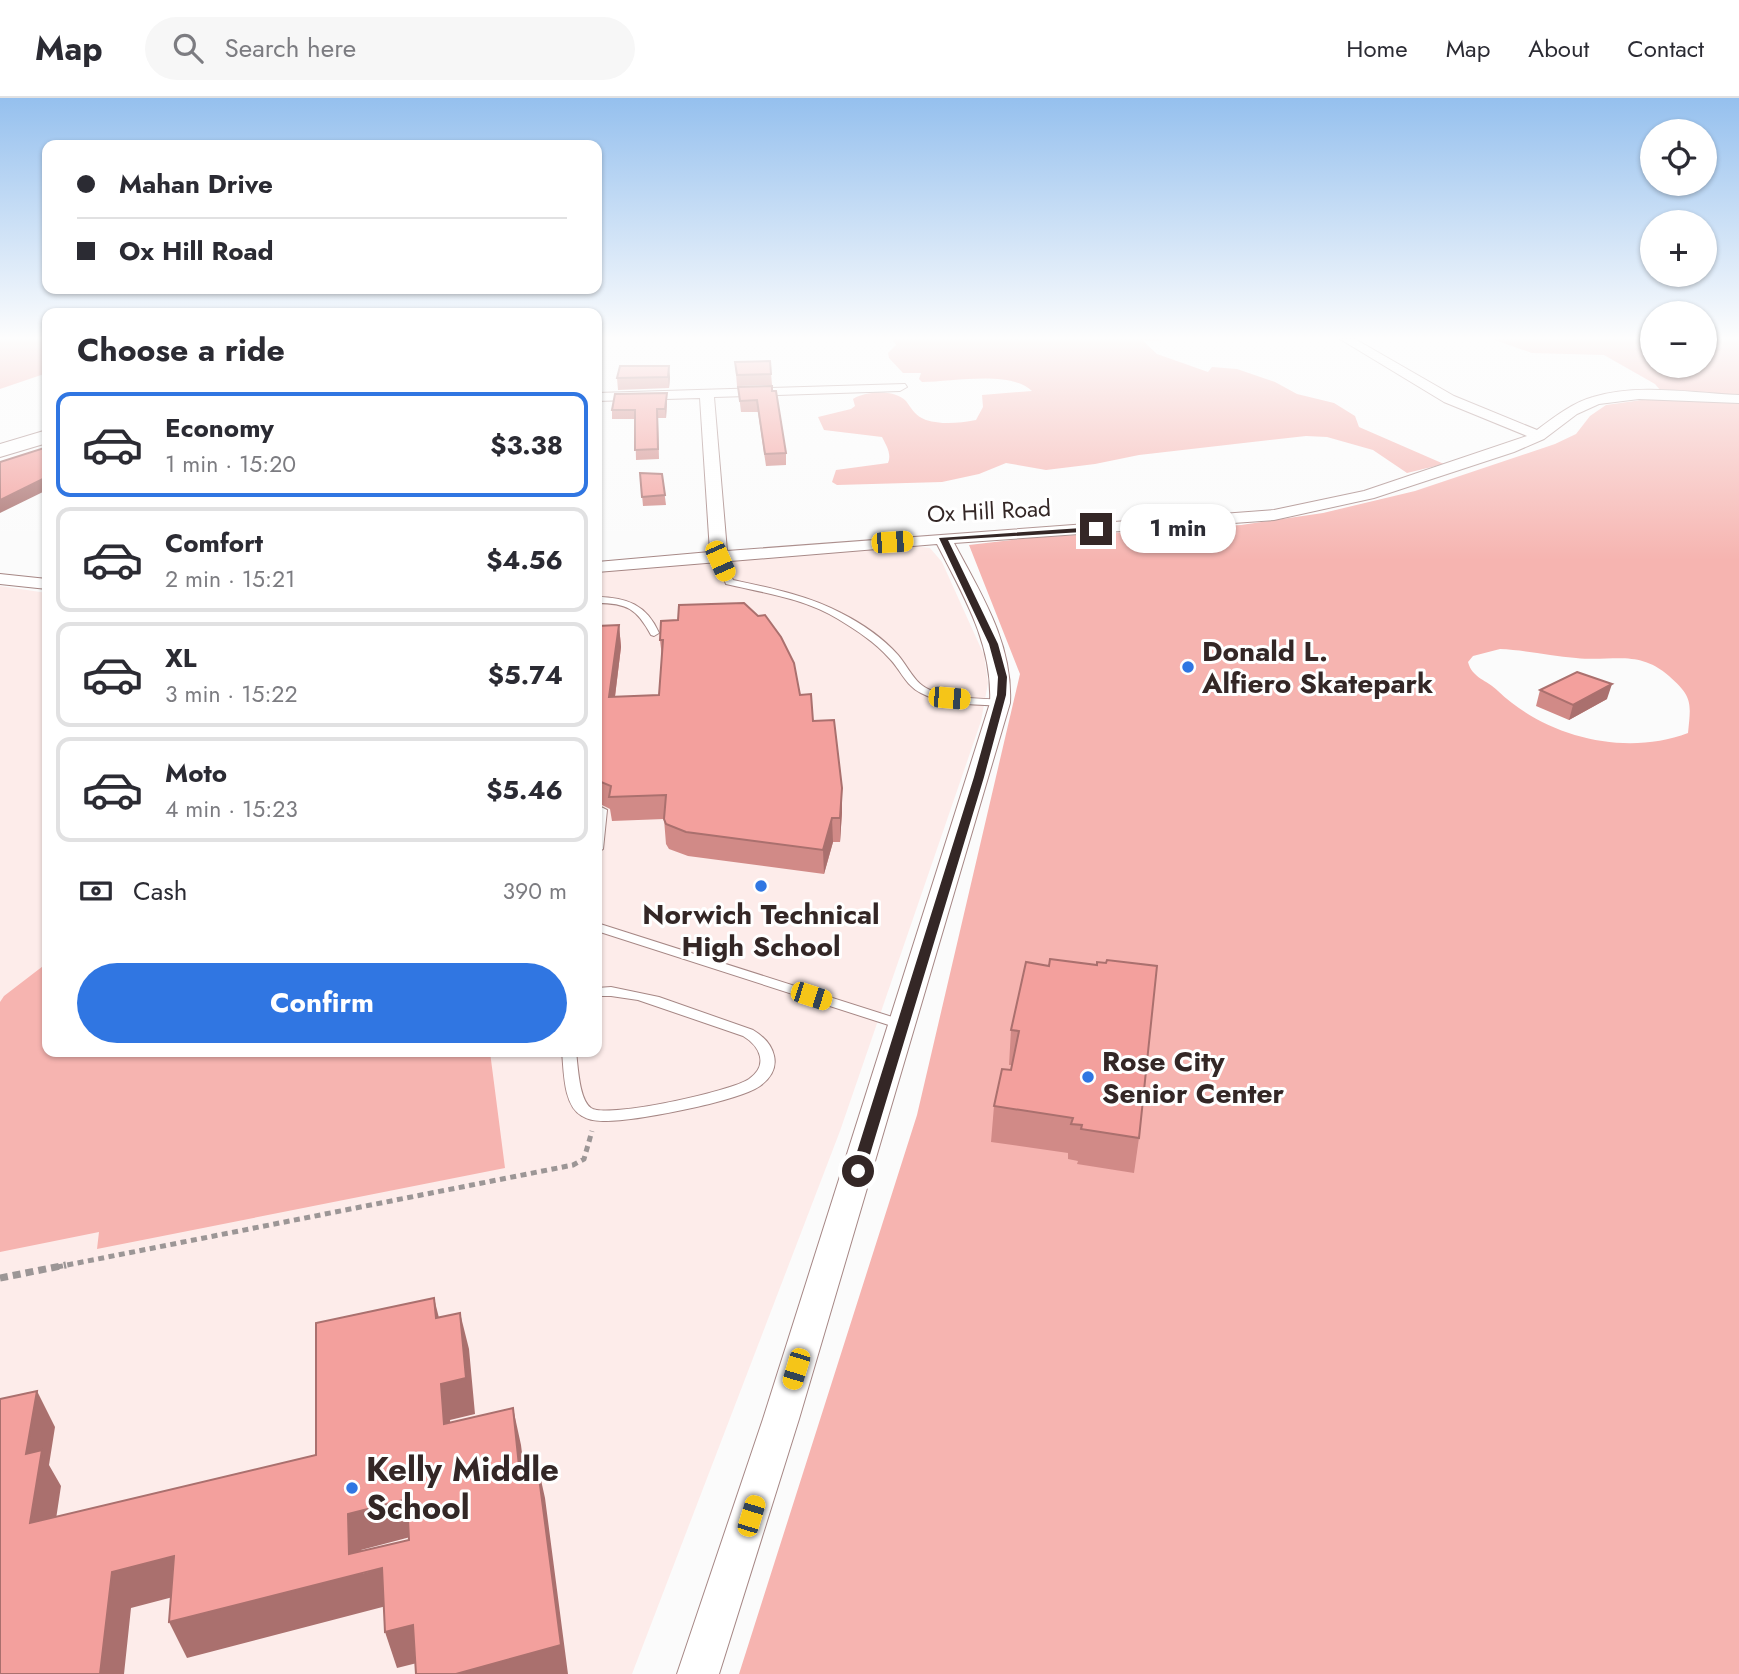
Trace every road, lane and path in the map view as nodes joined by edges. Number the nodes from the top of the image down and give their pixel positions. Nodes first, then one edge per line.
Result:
1 (708, 413) edge
2 (1482, 413) edge
3 (1570, 413) edge
4 (1539, 436) junction
5 (42, 438) edge
6 (0, 451) edge
7 (943, 538) junction
8 (719, 557) junction
9 (602, 567) edge
10 (0, 579) edge
11 (42, 583) edge
12 (602, 600) edge
13 (654, 633) dead end
14 (1000, 703) junction
15 (602, 930) edge
16 (602, 992) edge
17 (903, 1025) junction
18 (570, 1057) edge
19 (597, 1116) junction
20 (0, 1278) edge
21 (698, 1674) edge

1 - 8 street
2 - 4 street
3 - 4 street, Ox Hill Road
4 - 7 street, Ox Hill Road
5 - 6 main road
7 - 8 street, Ox Hill Road
7 - 14 street
8 - 9 street, Ox Hill Road
8 - 14 lane
10 - 11 street
12 - 13 lane
14 - 17 street
15 - 17 lane
16 - 19 lane
17 - 21 street
18 - 19 lane
19 - 20 path

